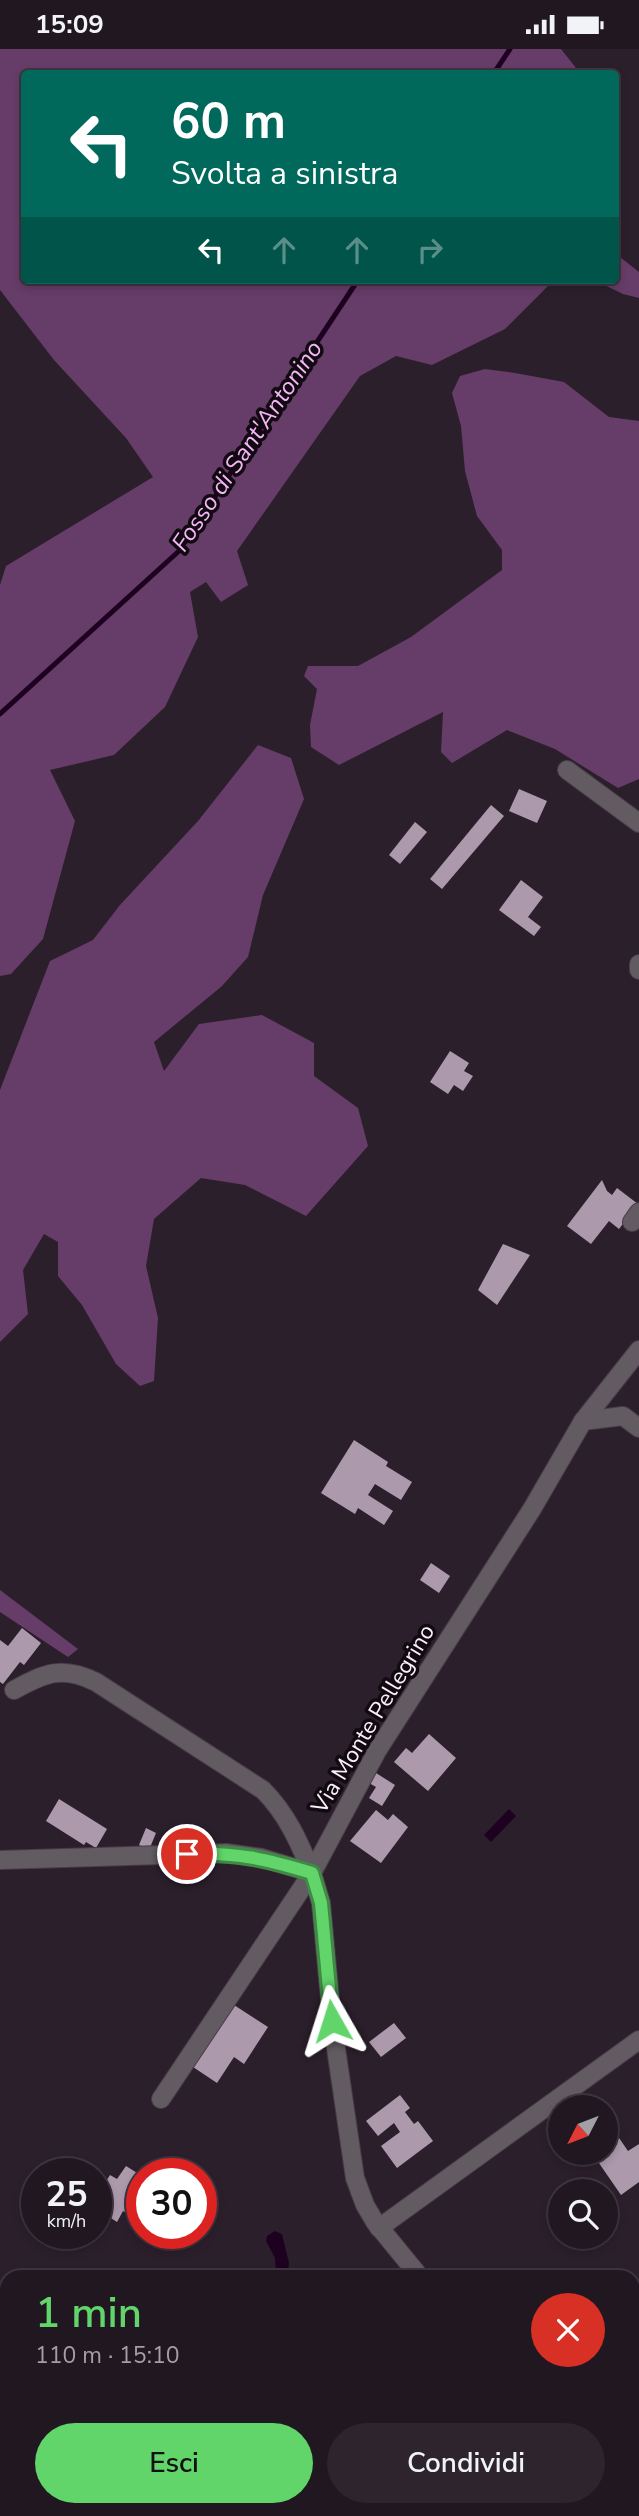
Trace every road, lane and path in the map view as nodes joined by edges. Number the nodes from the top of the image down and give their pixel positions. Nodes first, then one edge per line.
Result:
1 (567, 771) dead end
2 (639, 823) edge
3 (639, 964) edge
4 (639, 970) edge
5 (639, 1350) edge
6 (583, 1421) junction
7 (639, 1428) edge
8 (14, 1690) dead end
9 (0, 1860) edge
10 (312, 1873) junction
11 (639, 2040) edge
12 (161, 2099) dead end
13 (379, 2228) junction
14 (414, 2270) edge

1 - 2 street
3 - 4 street
5 - 6 street, Via Monte Pellegrino
6 - 7 street
6 - 10 street, Via Monte Pellegrino
8 - 10 street
9 - 10 street
10 - 12 street, Via Monte Pellegrino
10 - 13 street
11 - 13 street
13 - 14 street

